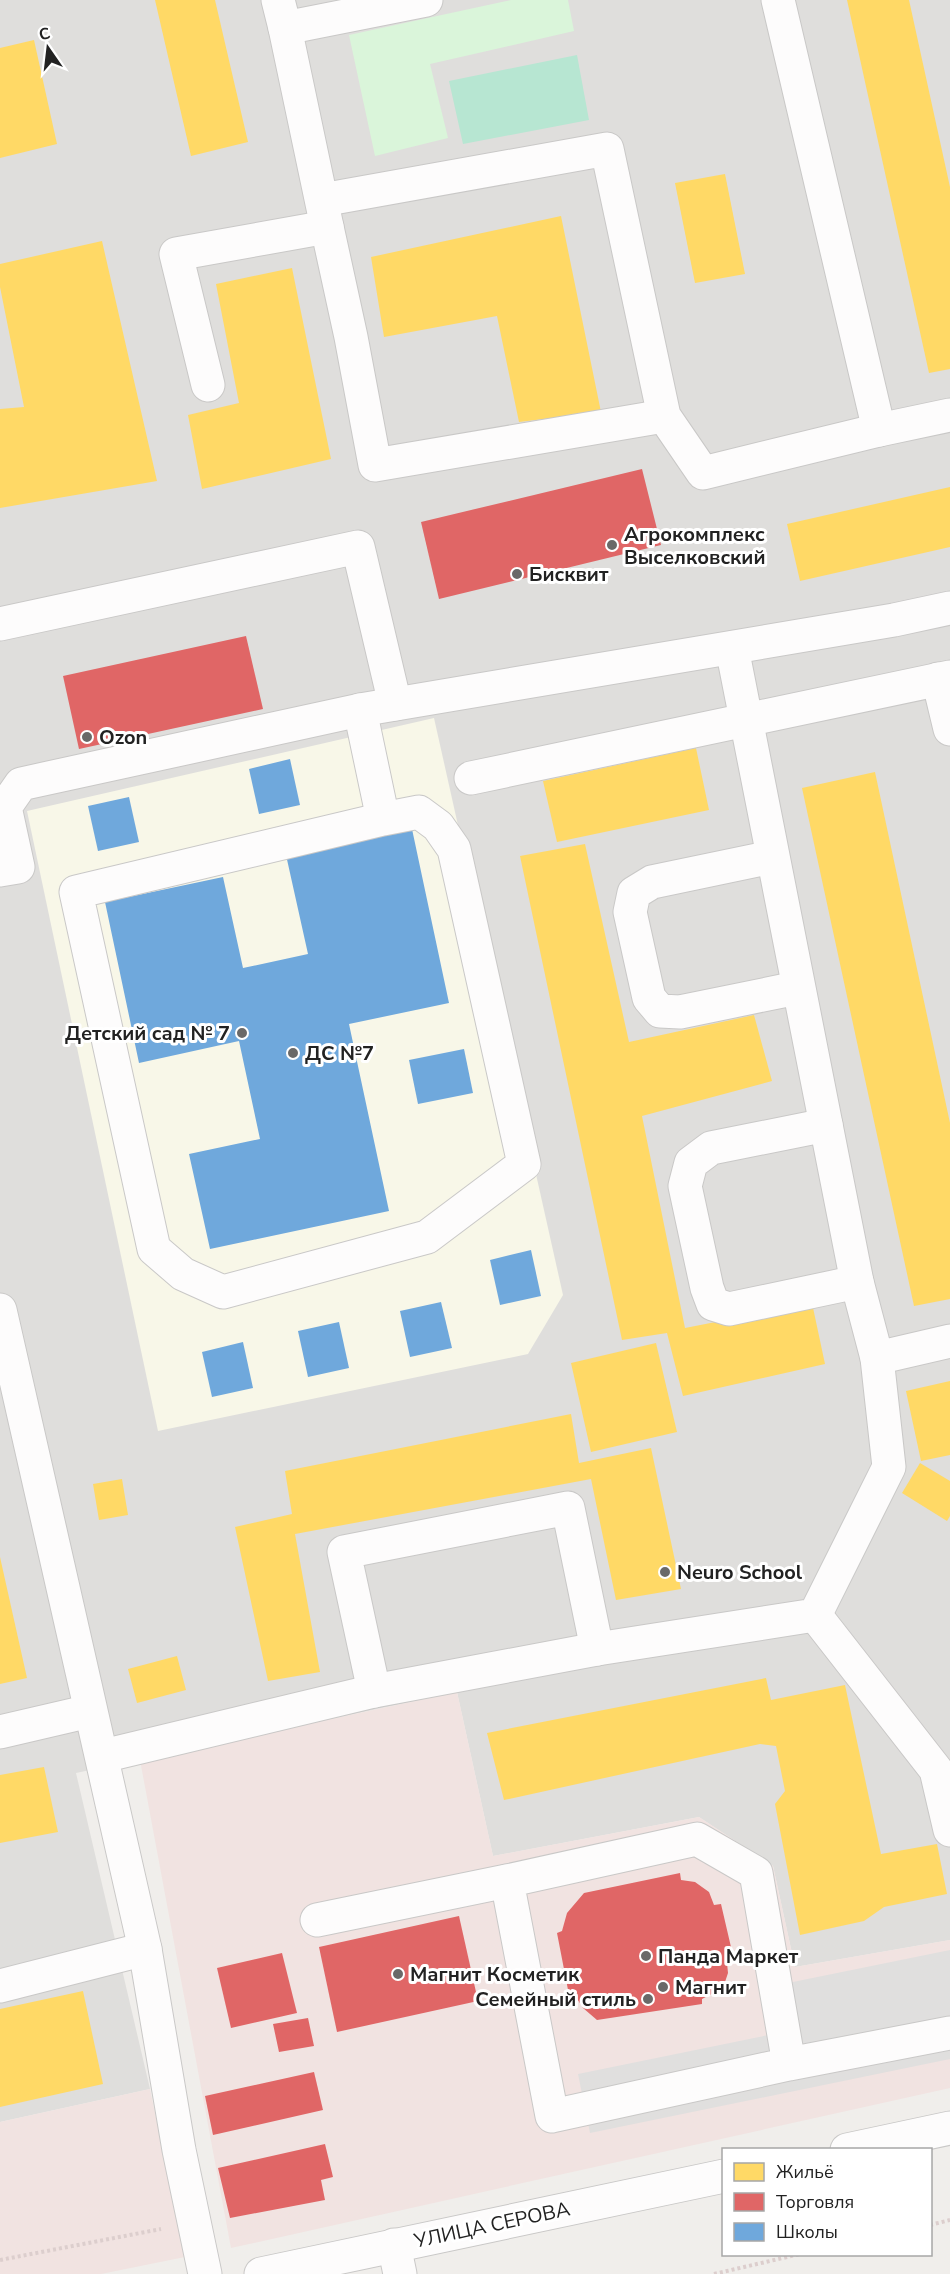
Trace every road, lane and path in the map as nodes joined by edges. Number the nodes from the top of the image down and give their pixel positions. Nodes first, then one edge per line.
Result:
1 (426, 0) edge
2 (778, 0) edge
3 (282, 14) edge
4 (324, 213) junction
5 (208, 384) dead end
6 (950, 415) edge
7 (664, 416) junction
8 (879, 430) junction
9 (950, 608) edge
10 (0, 624) edge
11 (732, 648) junction
12 (944, 678) edge
13 (394, 704) junction
14 (360, 710) junction
15 (746, 720) junction
16 (950, 729) edge
17 (471, 778) dead end
18 (383, 819) junction
19 (772, 857) junction
20 (0, 870) edge
21 (797, 988) junction
22 (826, 1125) junction
23 (857, 1282) junction
24 (0, 1310) edge
25 (950, 1341) edge
26 (877, 1358) junction
27 (815, 1615) junction
28 (597, 1649) junction
29 (374, 1691) junction
30 (90, 1711) junction
31 (0, 1732) edge
32 (103, 1756) junction
33 (943, 1769) edge
34 (950, 1830) edge
35 (507, 1881) junction
36 (317, 1920) dead end
37 (144, 1949) junction
38 (0, 1986) edge
39 (950, 2032) edge
40 (789, 2064) junction
41 (950, 2128) edge
42 (856, 2148) edge
43 (722, 2176) edge
44 (950, 2220) edge
45 (194, 2222) junction
46 (932, 2224) edge
47 (791, 2256) edge
48 (0, 2260) edge
49 (397, 2260) edge
50 (205, 2274) edge
51 (261, 2274) edge
52 (714, 2274) edge

1 - 3 street
2 - 8 street
3 - 4 street
4 - 5 street
4 - 7 street
4 - 7 street
6 - 8 street
7 - 8 street
9 - 11 street
10 - 13 street
11 - 13 street
11 - 15 street
12 - 15 street
12 - 16 street
13 - 14 street
14 - 18 street
14 - 20 street
15 - 17 street
15 - 19 street
18 - 18 street
19 - 21 street
19 - 21 street
21 - 22 street
22 - 23 street
22 - 23 street
23 - 26 street
24 - 30 street
25 - 26 street
26 - 27 street
27 - 28 street
27 - 33 street
28 - 29 street
28 - 29 street
29 - 32 street
30 - 31 street
30 - 32 street
32 - 37 street
33 - 34 street
35 - 36 street
35 - 40 street
35 - 40 street
37 - 38 street
37 - 45 street
39 - 40 street
41 - 42 street
43 - 49 street, УЛИЦА СЕРОВА
44 - 46 path
45 - 48 path
45 - 50 street
47 - 52 path
49 - 51 street, УЛИЦА СЕРОВА

